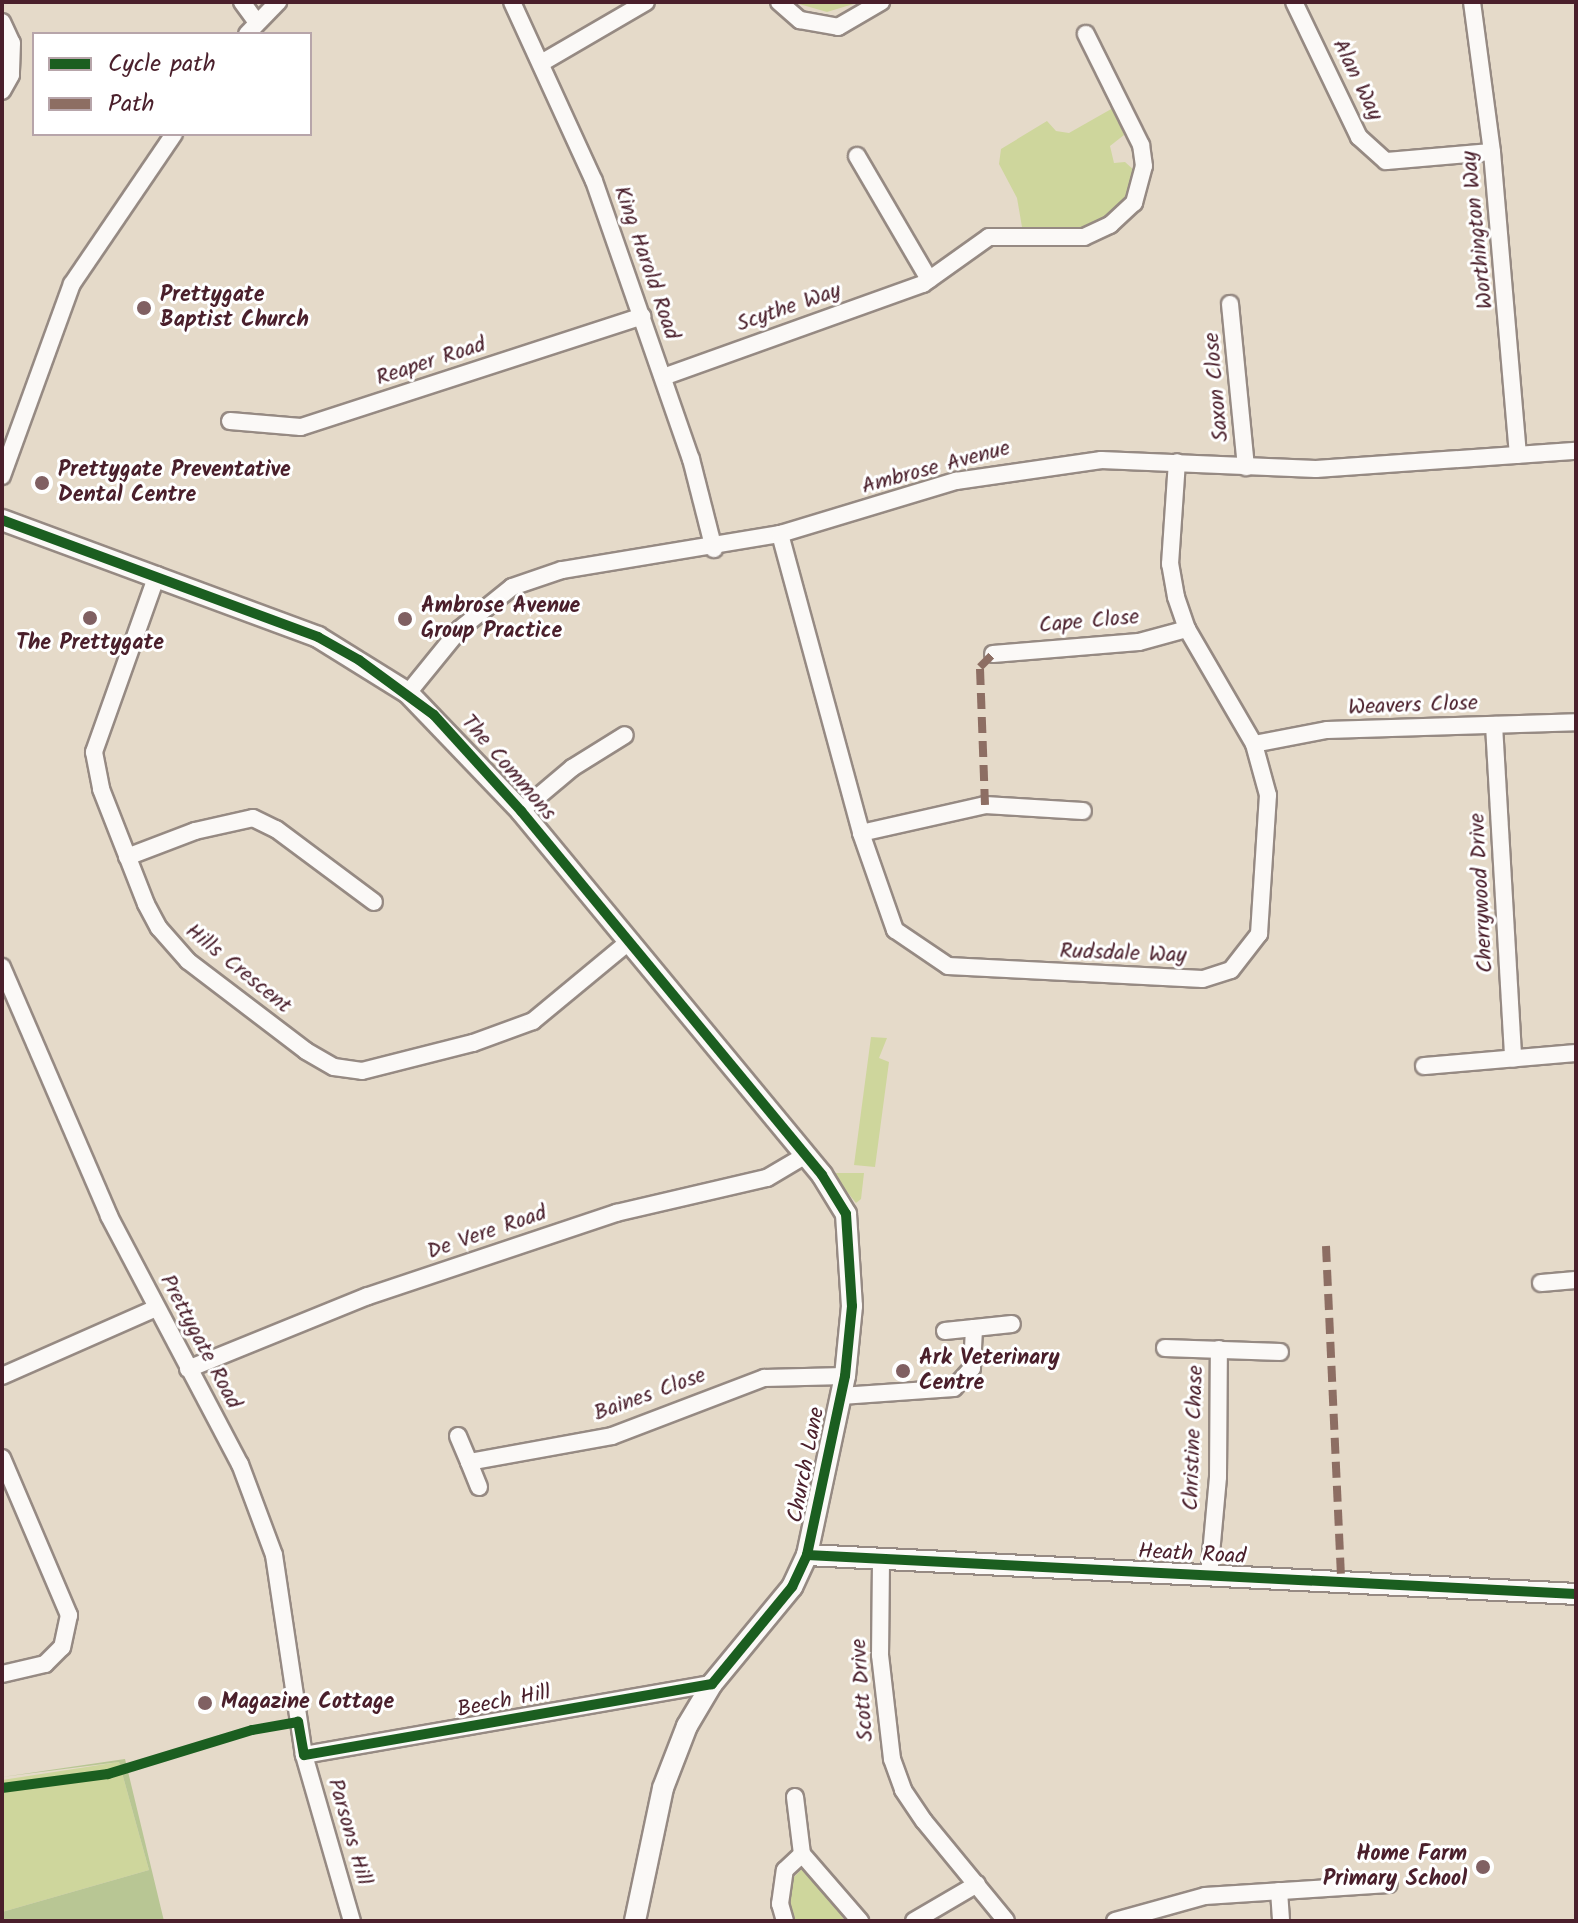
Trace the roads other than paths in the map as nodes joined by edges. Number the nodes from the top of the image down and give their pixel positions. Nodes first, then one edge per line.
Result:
1 (242, 2) edge
2 (278, 2) edge
3 (512, 2) edge
4 (646, 2) edge
5 (779, 2) edge
6 (881, 2) edge
7 (1294, 2) edge
8 (1472, 2) edge
9 (2, 22) edge
10 (251, 28) edge
11 (1086, 34) dead end
12 (543, 62) junction
13 (2, 91) edge
14 (173, 136) edge
15 (1492, 152) junction
16 (857, 156) dead end
17 (929, 279) junction
18 (1230, 304) dead end
19 (642, 316) junction
20 (663, 377) junction
21 (230, 421) dead end
22 (1576, 451) edge
23 (1518, 455) junction
24 (1177, 462) junction
25 (1246, 467) junction
26 (2, 476) edge
27 (2, 520) edge
28 (780, 534) junction
29 (714, 549) junction
30 (157, 575) junction
31 (1187, 629) junction
32 (993, 654) dead end
33 (408, 693) junction
34 (1576, 722) edge
35 (1494, 725) junction
36 (625, 735) dead end
37 (1254, 744) junction
38 (521, 811) junction
39 (1083, 811) dead end
40 (861, 833) junction
41 (127, 857) junction
42 (374, 902) dead end
43 (626, 944) junction
44 (2, 967) edge
45 (1576, 1053) edge
46 (1513, 1058) junction
47 (1424, 1066) dead end
48 (804, 1156) junction
49 (847, 1221) joint
50 (1576, 1280) edge
51 (1541, 1283) dead end
52 (156, 1308) junction
53 (1012, 1324) dead end
54 (974, 1328) junction
55 (945, 1331) dead end
56 (1165, 1348) dead end
57 (1219, 1349) junction
58 (1280, 1352) dead end
59 (188, 1369) junction
60 (2, 1376) edge
61 (843, 1386) junction
62 (458, 1436) dead end
63 (2, 1458) edge
64 (469, 1462) junction
65 (479, 1487) dead end
66 (807, 1555) junction
67 (881, 1562) junction
68 (1209, 1576) junction
69 (1576, 1594) edge
70 (2, 1674) edge
71 (712, 1684) junction
72 (304, 1755) junction
73 (795, 1797) dead end
74 (802, 1854) junction
75 (977, 1884) junction
76 (1389, 1884) dead end
77 (1279, 1891) junction
78 (352, 1921) edge
79 (635, 1921) edge
80 (785, 1921) edge
81 (860, 1921) edge
82 (914, 1921) edge
83 (1006, 1921) edge
84 (1115, 1921) edge
85 (1281, 1921) edge

1 - 10 street
2 - 10 street
3 - 12 street, King Harold Road
4 - 12 street
5 - 6 street
7 - 15 street, Alan Way
8 - 15 street, Worthington Way
9 - 13 street
11 - 17 street, Scythe Way
12 - 19 street, King Harold Road
14 - 26 street
15 - 23 street, Worthington Way
16 - 17 street
17 - 20 street, Scythe Way
18 - 25 street, Saxon Close
19 - 20 street, King Harold Road
19 - 21 street, Reaper Road
20 - 29 street, King Harold Road
22 - 23 street, Ambrose Avenue
23 - 25 street, Ambrose Avenue
24 - 25 street, Ambrose Avenue
24 - 28 street, Ambrose Avenue
24 - 31 street, Rudsdale Way
27 - 30 street, The Commons
28 - 29 street, Ambrose Avenue
28 - 40 street, Rudsdale Way
29 - 33 street, Ambrose Avenue
30 - 33 street, The Commons
30 - 41 street, Hills Crescent
31 - 32 street, Cape Close
31 - 37 street, Rudsdale Way
33 - 38 street, The Commons
34 - 35 street, Weavers Close
35 - 37 street, Weavers Close
35 - 46 street, Cherrywood Drive
36 - 38 street
37 - 40 street, Rudsdale Way
38 - 43 street, The Commons
39 - 40 street
41 - 42 street
41 - 43 street, Hills Crescent
43 - 48 street, The Commons
44 - 52 street, Prettygate Road
45 - 46 street
46 - 47 street
48 - 49 street, The Commons
48 - 59 street, De Vere Road
49 - 61 street, Church Lane
50 - 51 street
52 - 59 street, Prettygate Road
52 - 60 street
53 - 54 street
54 - 55 street
54 - 61 street, Baines Close
56 - 57 street, Christine Chase
57 - 58 street, Christine Chase
57 - 68 street, Christine Chase
59 - 72 street, Prettygate Road
61 - 64 street, Baines Close
61 - 66 street, Church Lane
62 - 64 street
63 - 70 street
64 - 65 street
66 - 67 street, Heath Road
66 - 71 street, Church Lane
67 - 68 street, Heath Road
67 - 75 street, Scott Drive
68 - 69 street, Heath Road
71 - 72 street, Beech Hill
71 - 79 street, Church Lane
72 - 78 street, Parsons Hill
73 - 74 street
74 - 80 street
74 - 81 street
75 - 82 street
75 - 83 street, Scott Drive
76 - 77 street
77 - 84 street
77 - 85 street

